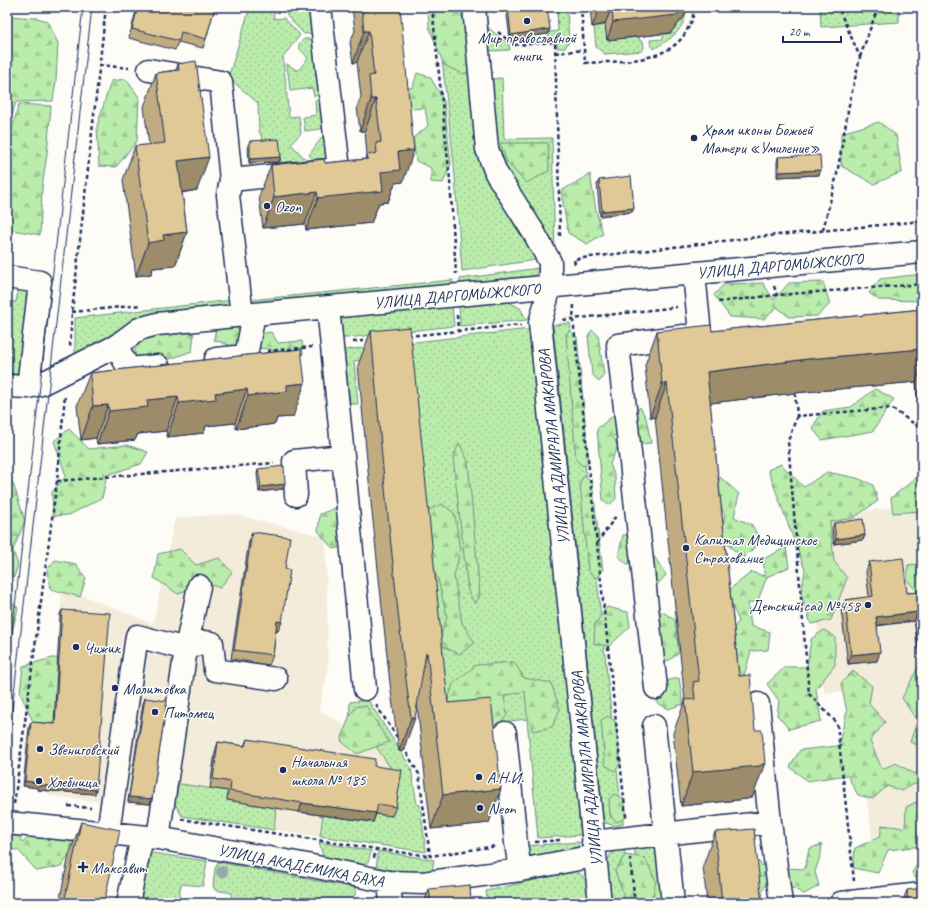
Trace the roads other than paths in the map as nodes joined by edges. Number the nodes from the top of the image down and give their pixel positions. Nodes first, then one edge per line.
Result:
1 (320, 7) edge
2 (474, 11) edge
3 (149, 70) road end
4 (231, 180) junction
5 (922, 252) edge
6 (694, 273) junction
7 (7, 277) edge
8 (550, 287) junction
9 (328, 307) junction
10 (248, 314) junction
11 (723, 332) edge
12 (700, 334) junction
13 (116, 346) junction
14 (199, 361) edge
15 (176, 364) edge
16 (17, 387) edge
17 (343, 456) junction
18 (296, 495) dead end
19 (199, 586) dead end
20 (186, 649) junction
21 (276, 679) dead end
22 (656, 688) dead end
23 (365, 689) road end
24 (758, 704) dead end
25 (654, 726) dead end
26 (506, 733) dead end
27 (770, 822) junction
28 (7, 823) edge
29 (108, 832) junction
30 (666, 834) junction
31 (150, 837) junction
32 (594, 849) junction
33 (520, 870) junction
34 (390, 892) edge
35 (922, 894) edge
36 (128, 903) edge
37 (600, 903) edge
38 (673, 903) edge
39 (781, 903) edge
40 (851, 903) edge

1 - 4 street
2 - 8 street, УЛИЦА АДМИРАЛА МАКАРОВА
3 - 4 street
4 - 10 street
5 - 6 street, УЛИЦА ДАРГОМЫЖСКОГО
6 - 8 street, УЛИЦА ДАРГОМЫЖСКОГО
6 - 12 street
7 - 16 street
8 - 9 street, УЛИЦА ДАРГОМЫЖСКОГО
8 - 32 street, УЛИЦА АДМИРАЛА МАКАРОВА
9 - 10 street, УЛИЦА ДАРГОМЫЖСКОГО
9 - 17 street
10 - 13 street, УЛИЦА ДАРГОМЫЖСКОГО
10 - 14 street
11 - 12 street
12 - 22 street
13 - 15 street
13 - 16 street, УЛИЦА ДАРГОМЫЖСКОГО
17 - 18 street
17 - 23 street
19 - 20 street
20 - 21 street
20 - 29 street
20 - 31 street
24 - 27 street
25 - 30 street
26 - 33 street
27 - 30 street, УЛИЦА АКАДЕМИКА БАХА
27 - 39 street
28 - 29 street, УЛИЦА АКАДЕМИКА БАХА
29 - 31 street, УЛИЦА АКАДЕМИКА БАХА
30 - 32 street, УЛИЦА АКАДЕМИКА БАХА
30 - 38 street
31 - 34 street, УЛИЦА АКАДЕМИКА БАХА
31 - 36 street
32 - 33 street, УЛИЦА АКАДЕМИКА БАХА
32 - 37 street, УЛИЦА АДМИРАЛА МАКАРОВА
33 - 34 street, УЛИЦА АКАДЕМИКА БАХА
35 - 40 street

